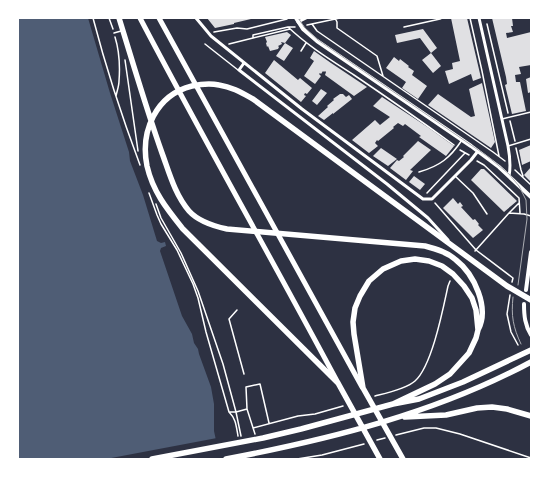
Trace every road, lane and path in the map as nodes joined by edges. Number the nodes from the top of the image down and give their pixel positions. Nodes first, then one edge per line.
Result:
1 (93, 18) edge
2 (110, 18) edge
3 (119, 18) edge
4 (140, 18) edge
5 (159, 18) edge
6 (196, 18) edge
7 (306, 18) edge
8 (340, 18) edge
9 (442, 18) edge
10 (470, 18) edge
11 (479, 18) edge
12 (485, 18) edge
13 (287, 19) dead end
14 (335, 19) edge
15 (297, 20) edge
16 (312, 24) junction
17 (301, 26) junction
18 (211, 27) dead end
19 (288, 27) junction
20 (404, 27) dead end
21 (290, 29) junction
22 (123, 30) junction
23 (114, 33) junction
24 (253, 38) junction
25 (306, 43) junction
26 (205, 44) dead end
27 (223, 46) junction
28 (301, 50) dead end
29 (244, 63) junction
30 (239, 70) junction
31 (383, 76) junction
32 (116, 96) junction
33 (531, 112) edge
34 (509, 118) junction
35 (502, 119) junction
36 (531, 139) edge
37 (462, 140) junction
38 (516, 144) junction
39 (508, 146) junction
40 (457, 147) junction
41 (478, 151) junction
42 (465, 153) junction
43 (499, 156) junction
44 (472, 158) junction
45 (510, 165) junction
46 (142, 170) dead end
47 (419, 172) dead end
48 (455, 176) junction
49 (509, 176) junction
50 (524, 178) junction
51 (531, 185) edge
52 (149, 192) dead end
53 (422, 193) dead end
54 (531, 197) edge
55 (432, 199) junction
56 (519, 203) junction
57 (508, 213) junction
58 (520, 213) junction
59 (486, 214) dead end
60 (531, 216) edge
61 (454, 247) junction
62 (475, 251) junction
63 (531, 252) edge
64 (451, 278) dead end
65 (511, 285) junction
66 (526, 290) dead end
67 (510, 296) dead end
68 (531, 300) edge
69 (524, 304) dead end
70 (237, 310) dead end
71 (478, 330) junction
72 (531, 336) edge
73 (518, 345) dead end
74 (531, 350) edge
75 (531, 362) edge
76 (244, 374) dead end
77 (338, 383) junction
78 (363, 388) junction
79 (371, 398) dead end
80 (348, 404) dead end
81 (393, 404) junction
82 (247, 409) junction
83 (229, 412) junction
84 (531, 416) edge
85 (398, 417) junction
86 (269, 423) junction
87 (253, 428) junction
88 (255, 434) dead end
89 (238, 436) dead end
90 (392, 436) dead end
91 (384, 438) dead end
92 (376, 440) dead end
93 (369, 442) dead end
94 (531, 458) edge
95 (152, 459) edge
96 (226, 459) edge
97 (297, 459) edge
98 (380, 459) edge
99 (403, 459) edge

1 - 32 path
2 - 23 path
3 - 22 highway
4 - 77 main road
5 - 78 main road
6 - 27 street
7 - 15 street
8 - 14 path
9 - 20 lane
10 - 43 path
11 - 35 street
12 - 34 path
13 - 18 path
14 - 16 path
14 - 31 path
15 - 17 street
16 - 17 path
16 - 31 path
17 - 19 path
17 - 37 street
19 - 21 path
19 - 24 path
21 - 24 path
21 - 25 path
22 - 23 lane
22 - 71 highway
23 - 32 path
24 - 27 path
25 - 28 path
25 - 40 path
26 - 30 lane
27 - 29 street
29 - 30 street
29 - 55 street
30 - 61 street
31 - 43 path
32 - 46 path
33 - 34 lane
34 - 35 lane
34 - 38 path
35 - 39 street
36 - 38 lane
37 - 40 lane
37 - 41 street
38 - 39 lane
38 - 50 path
39 - 45 street
40 - 42 path
40 - 47 lane
41 - 44 street
41 - 49 street
42 - 44 path
42 - 53 path
43 - 45 path
44 - 48 street
44 - 56 path
45 - 49 street
45 - 50 path
48 - 55 street
48 - 59 lane
49 - 54 street
50 - 51 path
52 - 83 path
55 - 62 path
56 - 57 path
56 - 58 path
57 - 58 path
57 - 62 path
58 - 60 path
61 - 65 highway
61 - 77 highway
62 - 65 path
63 - 66 street
64 - 79 path
65 - 68 highway
67 - 73 path
69 - 72 street
70 - 76 lane
71 - 78 highway
71 - 81 highway
74 - 81 highway
75 - 85 highway
77 - 98 highway
78 - 99 highway
80 - 86 path
81 - 95 highway
82 - 83 path
82 - 86 path
82 - 87 path
83 - 89 path
84 - 85 highway
85 - 96 highway
86 - 87 path
87 - 88 path
90 - 94 path
91 - 92 path
93 - 97 path

